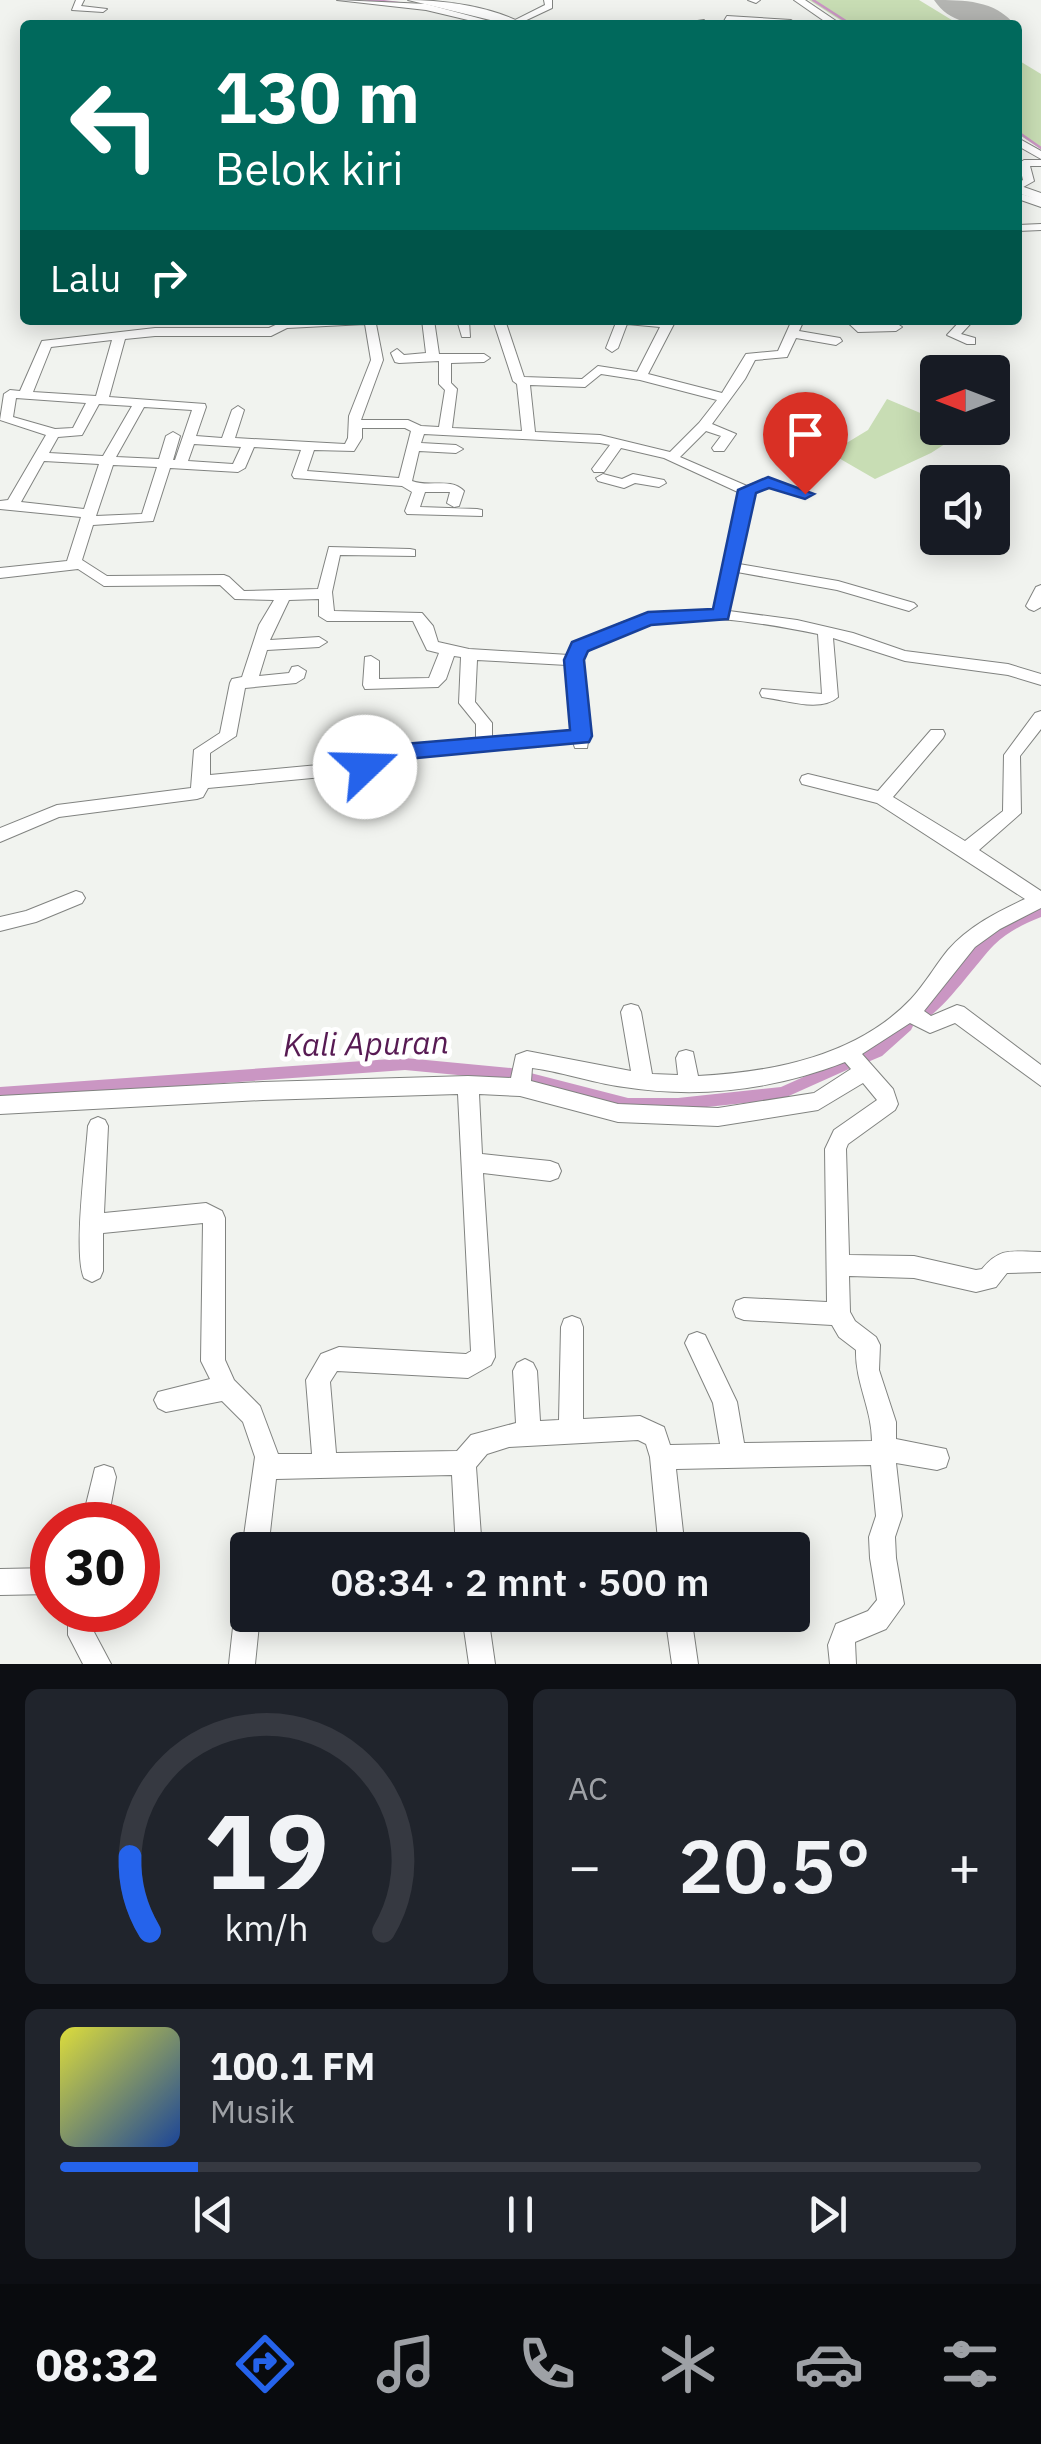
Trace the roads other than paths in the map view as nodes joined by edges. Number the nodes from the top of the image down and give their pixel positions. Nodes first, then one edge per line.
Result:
1 (80, 0) edge
2 (341, 0) edge
3 (413, 0) edge
4 (548, 0) edge
5 (800, 0) edge
6 (447, 3) edge
7 (104, 8) dead end
8 (478, 20) edge
9 (501, 20) edge
10 (522, 20) edge
11 (829, 20) edge
12 (1041, 160) edge
13 (1022, 187) edge
14 (280, 325) edge
15 (301, 325) edge
16 (315, 325) edge
17 (371, 325) edge
18 (429, 325) edge
19 (501, 325) edge
20 (622, 325) edge
21 (667, 325) edge
22 (796, 325) edge
23 (855, 325) edge
24 (963, 325) edge
25 (235, 326) edge
26 (310, 326) junction
27 (896, 327) dead end
28 (793, 334) junction
29 (120, 335) junction
30 (306, 340) dead end
31 (836, 341) dead end
32 (971, 341) dead end
33 (612, 348) dead end
34 (397, 353) dead end
35 (439, 358) junction
36 (484, 358) dead end
37 (641, 376) junction
38 (523, 382) junction
39 (12, 394) edge
40 (725, 398) junction
41 (98, 401) junction
42 (140, 403) junction
43 (238, 410) dead end
44 (3, 417) edge
45 (356, 424) junction
46 (704, 426) junction
47 (418, 430) junction
48 (444, 430) junction
49 (54, 433) junction
50 (529, 435) junction
51 (172, 436) dead end
52 (190, 440) junction
53 (227, 442) junction
54 (619, 442) junction
55 (249, 444) junction
56 (309, 445) junction
57 (719, 448) dead end
58 (456, 449) dead end
59 (413, 453) junction
60 (40, 458) junction
61 (108, 459) junction
62 (394, 459) dead end
63 (674, 459) junction
64 (162, 464) junction
65 (180, 464) junction
66 (412, 485) junction
67 (747, 490) junction
68 (805, 494) dead end
69 (454, 503) dead end
70 (6, 505) edge
71 (477, 513) dead end
72 (88, 518) junction
73 (410, 553) dead end
74 (73, 564) junction
75 (732, 568) junction
76 (0, 573) edge
77 (1041, 590) edge
78 (324, 594) junction
79 (284, 595) junction
80 (909, 606) dead end
81 (1034, 606) dead end
82 (721, 615) junction
83 (825, 632) junction
84 (319, 642) dead end
85 (263, 644) junction
86 (448, 650) junction
87 (469, 654) junction
88 (574, 660) junction
89 (371, 661) dead end
90 (298, 671) dead end
91 (248, 680) junction
92 (1041, 680) edge
93 (768, 692) dead end
94 (1041, 717) edge
95 (937, 734) dead end
96 (484, 743) junction
97 (808, 780) dead end
98 (202, 782) junction
99 (882, 798) junction
100 (0, 835) edge
101 (966, 850) junction
102 (76, 898) dead end
103 (1041, 900) edge
104 (0, 924) edge
105 (631, 1012) dead end
106 (909, 1012) junction
107 (848, 1052) junction
108 (686, 1058) dead end
109 (865, 1071) junction
110 (1041, 1077) edge
111 (521, 1079) junction
112 (643, 1080) junction
113 (688, 1083) junction
114 (468, 1085) junction
115 (0, 1105) edge
116 (98, 1126) dead end
117 (473, 1162) junction
118 (550, 1171) dead end
119 (92, 1224) junction
120 (1041, 1262) edge
121 (840, 1265) junction
122 (92, 1271) dead end
123 (744, 1308) dead end
124 (840, 1314) junction
125 (572, 1328) dead end
126 (697, 1344) dead end
127 (525, 1371) dead end
128 (226, 1388) junction
129 (166, 1400) dead end
130 (571, 1430) junction
131 (529, 1433) junction
132 (883, 1450) junction
133 (734, 1456) junction
134 (662, 1457) junction
135 (938, 1458) dead end
136 (463, 1463) junction
137 (324, 1465) junction
138 (265, 1468) junction
139 (104, 1477) dead end
140 (99, 1502) edge
141 (257, 1532) edge
142 (468, 1532) edge
143 (670, 1532) edge
144 (30, 1581) edge
145 (0, 1582) edge
146 (81, 1632) edge
147 (246, 1632) edge
148 (477, 1632) edge
149 (681, 1632) edge
150 (98, 1664) edge
151 (242, 1664) edge
152 (482, 1664) edge
153 (686, 1664) edge
154 (843, 1664) edge

1 - 7 street
2 - 8 street
3 - 6 main road
4 - 10 street
5 - 11 main road
6 - 9 main road
12 - 13 street
14 - 25 street
15 - 26 street
16 - 26 street
17 - 45 street
18 - 35 street
19 - 38 street
20 - 33 street
21 - 37 street
22 - 28 street
23 - 27 street
24 - 32 street
25 - 29 street
26 - 30 street
28 - 31 street
28 - 40 street
29 - 39 street
29 - 41 street
34 - 35 street
35 - 36 street
35 - 48 street
37 - 38 street
37 - 40 street
38 - 50 street
39 - 41 street
39 - 44 street
40 - 46 street
41 - 42 street
41 - 49 street
42 - 52 street
42 - 61 street
43 - 53 street
44 - 49 street
45 - 47 street
45 - 56 street
46 - 57 street
46 - 63 street
47 - 48 street
47 - 59 street
48 - 50 street
49 - 60 street
50 - 54 street
51 - 64 street
52 - 53 street
52 - 65 street
53 - 55 street
54 - 63 street
54 - 63 street
55 - 56 street
55 - 65 street
56 - 66 street
58 - 59 street
59 - 62 street
59 - 66 street
60 - 61 street
60 - 70 street
61 - 64 street
61 - 72 street
63 - 67 street
64 - 65 street
64 - 72 street
66 - 69 street
66 - 71 street
67 - 68 street
67 - 75 street
70 - 72 street
72 - 74 street
73 - 78 street
74 - 76 street
74 - 79 street
75 - 80 street
75 - 82 street
77 - 81 street
78 - 79 street
78 - 86 street
79 - 85 street
82 - 83 street
82 - 88 street
83 - 92 street
83 - 93 street
84 - 85 street
85 - 91 street
86 - 87 street
86 - 89 street
87 - 88 street
87 - 96 street
88 - 96 street
90 - 91 street
91 - 98 street
94 - 101 street
95 - 99 street
96 - 98 street
97 - 99 street
98 - 100 street
99 - 101 street
101 - 103 street
102 - 104 street
103 - 106 street
105 - 112 street
106 - 107 street
106 - 110 street
107 - 109 street
107 - 113 street
108 - 113 street
109 - 111 street
109 - 121 street
111 - 112 street
111 - 114 street
112 - 113 street
114 - 115 street
114 - 117 street
116 - 119 street
117 - 118 street
117 - 137 street
119 - 122 street
119 - 128 street
120 - 121 street
121 - 124 street
123 - 124 street
124 - 132 street
125 - 130 street
126 - 133 street
127 - 131 street
128 - 129 street
128 - 138 street
130 - 131 street
130 - 134 street
131 - 136 street
132 - 133 street
132 - 135 street
132 - 154 street
133 - 134 street
134 - 143 street
136 - 137 street
136 - 142 street
137 - 138 street
138 - 141 street
139 - 140 street
144 - 145 street
146 - 150 street
147 - 151 street
148 - 152 street
149 - 153 street

